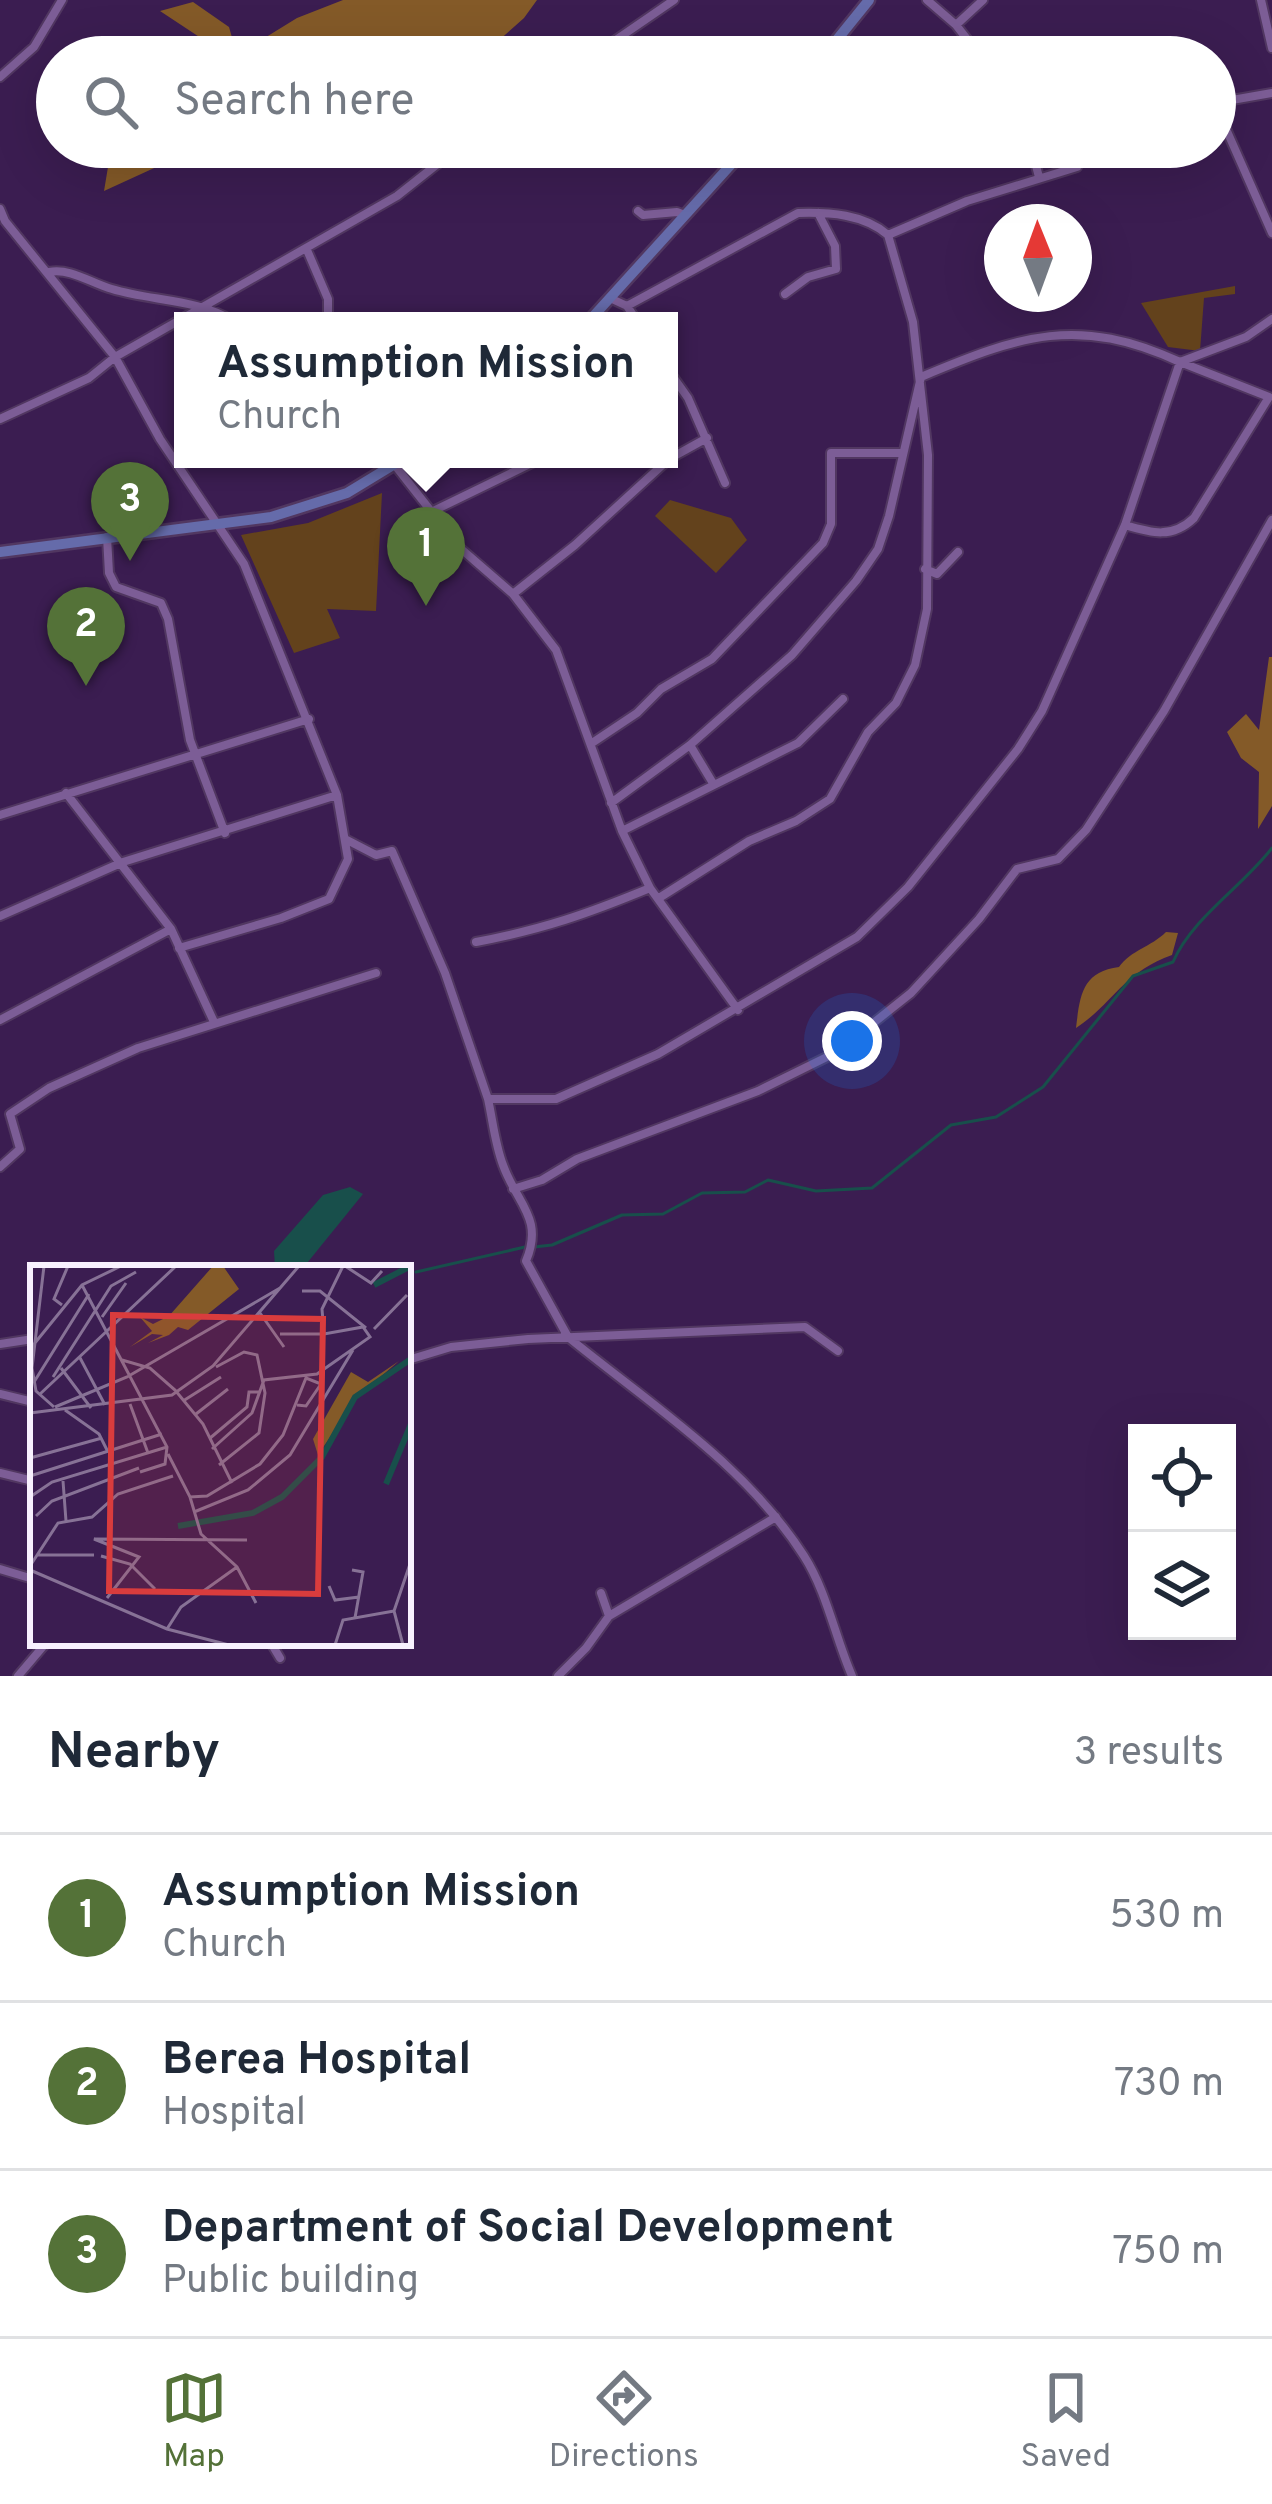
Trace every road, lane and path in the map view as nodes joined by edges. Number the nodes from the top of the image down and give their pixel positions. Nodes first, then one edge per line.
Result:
1 (62, 0) edge
2 (674, 0) edge
3 (869, 0) edge
4 (927, 0) edge
5 (983, 0) edge
6 (1261, 0) edge
7 (956, 25) junction
8 (41, 36) edge
9 (622, 36) edge
10 (841, 36) edge
11 (965, 36) edge
12 (36, 44) edge
13 (1272, 48) edge
14 (0, 77) edge
15 (1272, 93) edge
16 (1236, 100) edge
17 (1236, 151) edge
18 (433, 168) edge
19 (728, 168) edge
20 (1036, 168) edge
21 (1074, 168) edge
22 (1039, 177) junction
23 (0, 209) edge
24 (638, 211) dead end
25 (818, 213) junction
26 (685, 215) junction
27 (1272, 232) edge
28 (888, 235) junction
29 (306, 249) junction
30 (47, 272) junction
31 (785, 294) dead end
32 (612, 298) junction
33 (627, 306) junction
34 (204, 308) junction
35 (197, 312) edge
36 (213, 312) edge
37 (328, 312) edge
38 (598, 312) edge
39 (631, 312) edge
40 (1272, 319) edge
41 (174, 325) edge
42 (115, 357) junction
43 (1180, 362) junction
44 (922, 377) junction
45 (678, 387) edge
46 (0, 419) edge
47 (707, 438) junction
48 (901, 453) junction
49 (678, 454) edge
50 (174, 459) edge
51 (180, 468) edge
52 (384, 468) edge
53 (401, 468) edge
54 (522, 468) edge
55 (659, 468) edge
56 (725, 483) dead end
57 (431, 512) junction
58 (1272, 520) edge
59 (1124, 525) junction
60 (220, 526) junction
61 (107, 537) junction
62 (0, 552) edge
63 (958, 552) dead end
64 (925, 569) junction
65 (513, 594) junction
66 (843, 699) dead end
67 (309, 719) junction
68 (592, 743) junction
69 (690, 745) junction
70 (196, 755) junction
71 (714, 785) junction
72 (67, 793) junction
73 (337, 795) junction
74 (611, 803) junction
75 (0, 815) edge
76 (622, 831) junction
77 (225, 832) junction
78 (347, 840) junction
79 (123, 862) junction
80 (650, 888) junction
81 (658, 898) junction
82 (0, 916) edge
83 (171, 929) junction
84 (476, 942) dead end
85 (179, 948) junction
86 (376, 974) dead end
87 (738, 1010) junction
88 (0, 1019) edge
89 (214, 1022) junction
90 (488, 1100) junction
91 (0, 1167) edge
92 (513, 1189) junction
93 (568, 1337) junction
94 (30, 1339) edge
95 (0, 1344) edge
96 (838, 1352) dead end
97 (411, 1359) edge
98 (0, 1394) edge
99 (30, 1401) edge
100 (0, 1473) edge
101 (30, 1480) edge
102 (776, 1517) junction
103 (0, 1569) edge
104 (30, 1579) edge
105 (601, 1593) dead end
106 (609, 1616) junction
107 (43, 1646) edge
108 (273, 1646) edge
109 (280, 1658) dead end
110 (18, 1676) edge
111 (558, 1676) edge
112 (852, 1676) edge

1 - 8 street
2 - 9 street
3 - 10 main road
4 - 7 street
5 - 7 street
6 - 13 street
7 - 11 street
12 - 14 street
15 - 16 street
17 - 27 street
18 - 29 street
19 - 26 main road
20 - 22 street
21 - 22 street
22 - 28 street
23 - 30 street
24 - 26 street
25 - 28 street
25 - 31 street
25 - 33 street
26 - 32 main road
28 - 44 street
29 - 34 street
29 - 37 street
30 - 34 street
30 - 42 street
32 - 33 street
32 - 38 main road
33 - 39 street
34 - 35 street
34 - 36 street
40 - 43 street
41 - 42 street
42 - 46 street
42 - 50 street
43 - 44 street
43 - 59 street
43 - 59 street
44 - 48 street
44 - 64 street
45 - 47 street
47 - 49 street
47 - 56 street
48 - 68 street
48 - 69 street
51 - 60 street
52 - 60 main road
53 - 57 street
54 - 57 street
55 - 65 street
57 - 65 street
58 - 92 street
59 - 87 street
60 - 61 main road
60 - 67 street
61 - 62 main road
61 - 70 street
63 - 64 street
64 - 81 street
65 - 68 street
66 - 71 street
67 - 70 street
67 - 73 street
68 - 74 street
69 - 71 street
69 - 74 street
70 - 72 street
70 - 77 street
71 - 76 street
72 - 75 street
72 - 79 street
73 - 77 street
73 - 78 street
74 - 76 street
76 - 80 street
77 - 79 street
78 - 85 street
78 - 90 street
79 - 82 street
79 - 83 street
80 - 81 street
80 - 84 street
81 - 87 street
83 - 85 street
83 - 88 street
85 - 89 street
86 - 89 street
87 - 90 street
89 - 91 street
90 - 92 street
92 - 93 street
93 - 96 street
93 - 97 street
93 - 102 street
94 - 95 street
98 - 99 street
100 - 101 street
102 - 106 street
102 - 112 street
103 - 104 street
105 - 106 street
106 - 111 street
107 - 110 street
108 - 109 street

